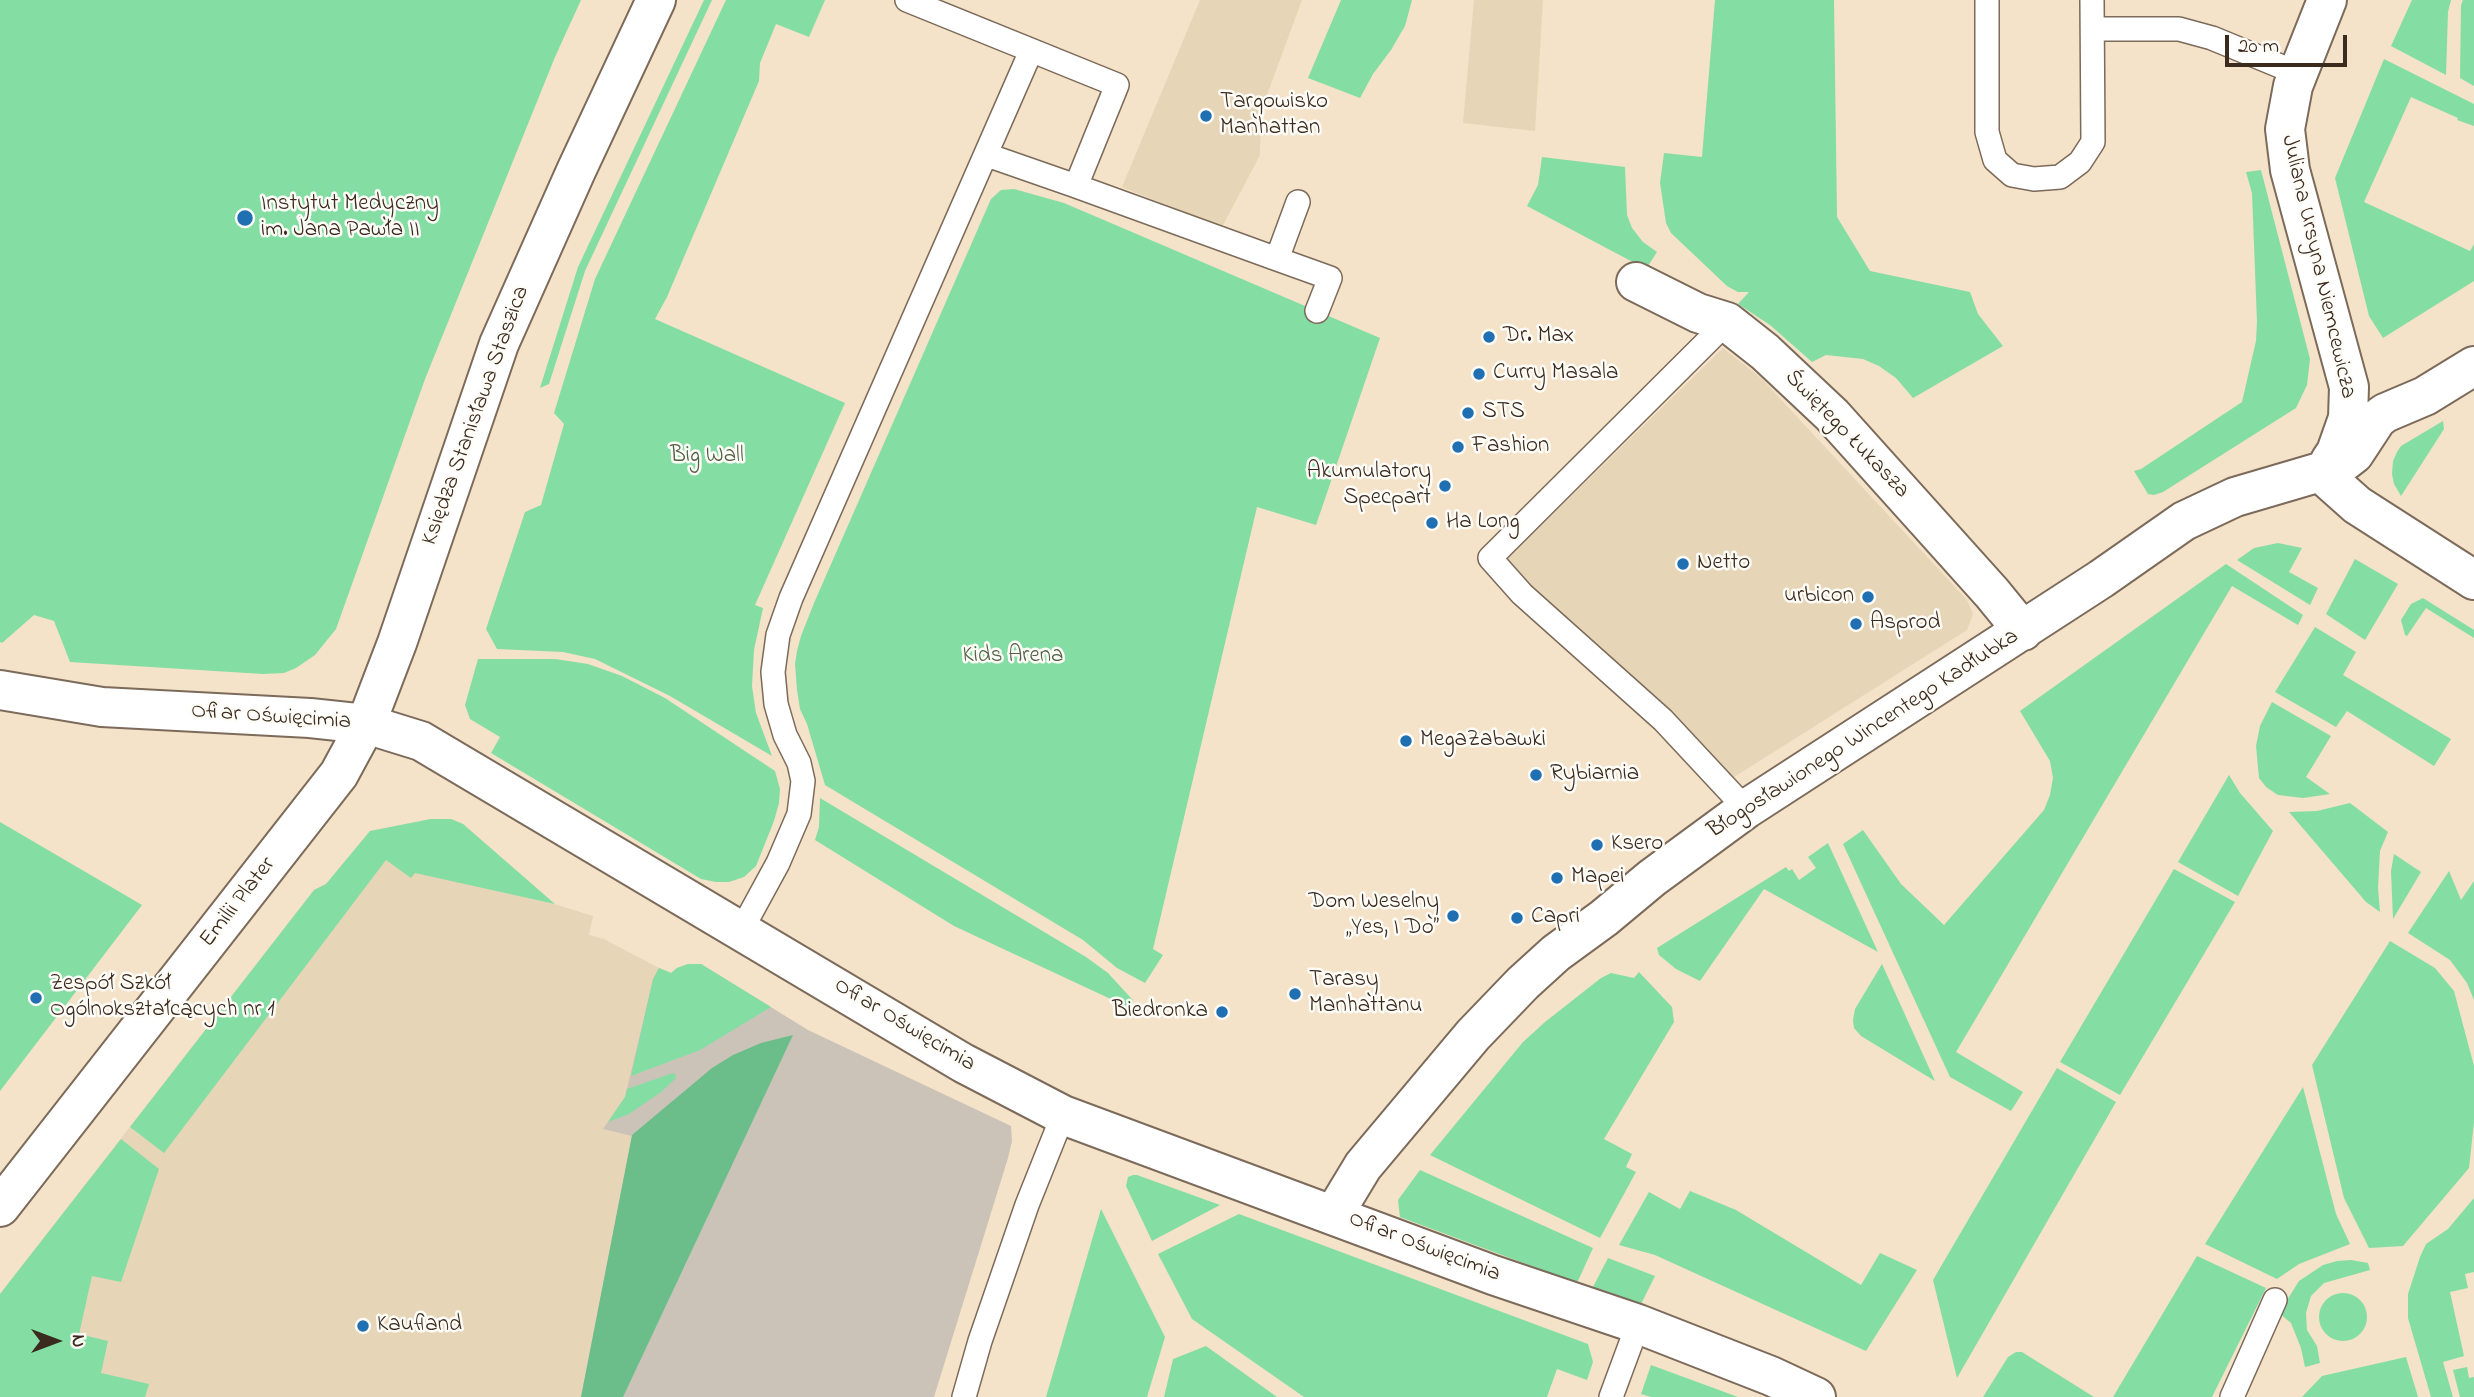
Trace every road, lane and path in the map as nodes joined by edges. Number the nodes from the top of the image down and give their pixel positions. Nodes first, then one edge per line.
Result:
1 (656, 0) edge
2 (907, 0) edge
3 (1987, 0) edge
4 (2092, 0) edge
5 (2327, 0) edge
6 (2093, 29) junction
7 (1031, 51) junction
8 (2297, 73) junction
9 (987, 155) junction
10 (1076, 186) junction
11 (1298, 202) dead end
12 (1277, 259) junction
13 (1636, 282) dead end
14 (1317, 311) dead end
15 (1727, 323) junction
16 (2474, 366) edge
17 (2320, 472) junction
18 (2474, 580) edge
19 (2023, 631) junction
20 (0, 690) edge
21 (366, 724) junction
22 (1746, 809) junction
23 (741, 929) junction
24 (1063, 1115) junction
25 (0, 1207) edge
26 (1334, 1214) junction
27 (2275, 1300) dead end
28 (1638, 1324) junction
29 (964, 1397) edge
30 (1611, 1397) edge
31 (1816, 1397) edge
32 (2232, 1397) edge

1 - 21 street, Księdza Stanisława Staszica
2 - 7 lane
3 - 6 lane
4 - 6 lane
5 - 8 street, Juliana Ursyna Niemcewicza
6 - 8 lane
7 - 9 lane
7 - 10 lane
8 - 17 street, Juliana Ursyna Niemcewicza
9 - 10 lane
9 - 23 lane
10 - 12 lane
11 - 12 lane
12 - 14 lane
13 - 15 street, Świętego Łukasza
15 - 19 street, Świętego Łukasza
15 - 22 lane
16 - 17 street, Błogosławionego Wincentego Kadłubka
17 - 18 street
17 - 19 street, Błogosławionego Wincentego Kadłubka
19 - 22 street, Błogosławionego Wincentego Kadłubka
20 - 21 street, Ofiar Oświęcimia
21 - 23 street, Ofiar Oświęcimia
21 - 25 street, Emilii Plater
22 - 26 street, Błogosławionego Wincentego Kadłubka
23 - 24 street, Ofiar Oświęcimia
24 - 26 street, Ofiar Oświęcimia
24 - 29 lane
26 - 28 street, Ofiar Oświęcimia
27 - 32 lane
28 - 30 lane
28 - 31 street, Ofiar Oświęcimia

